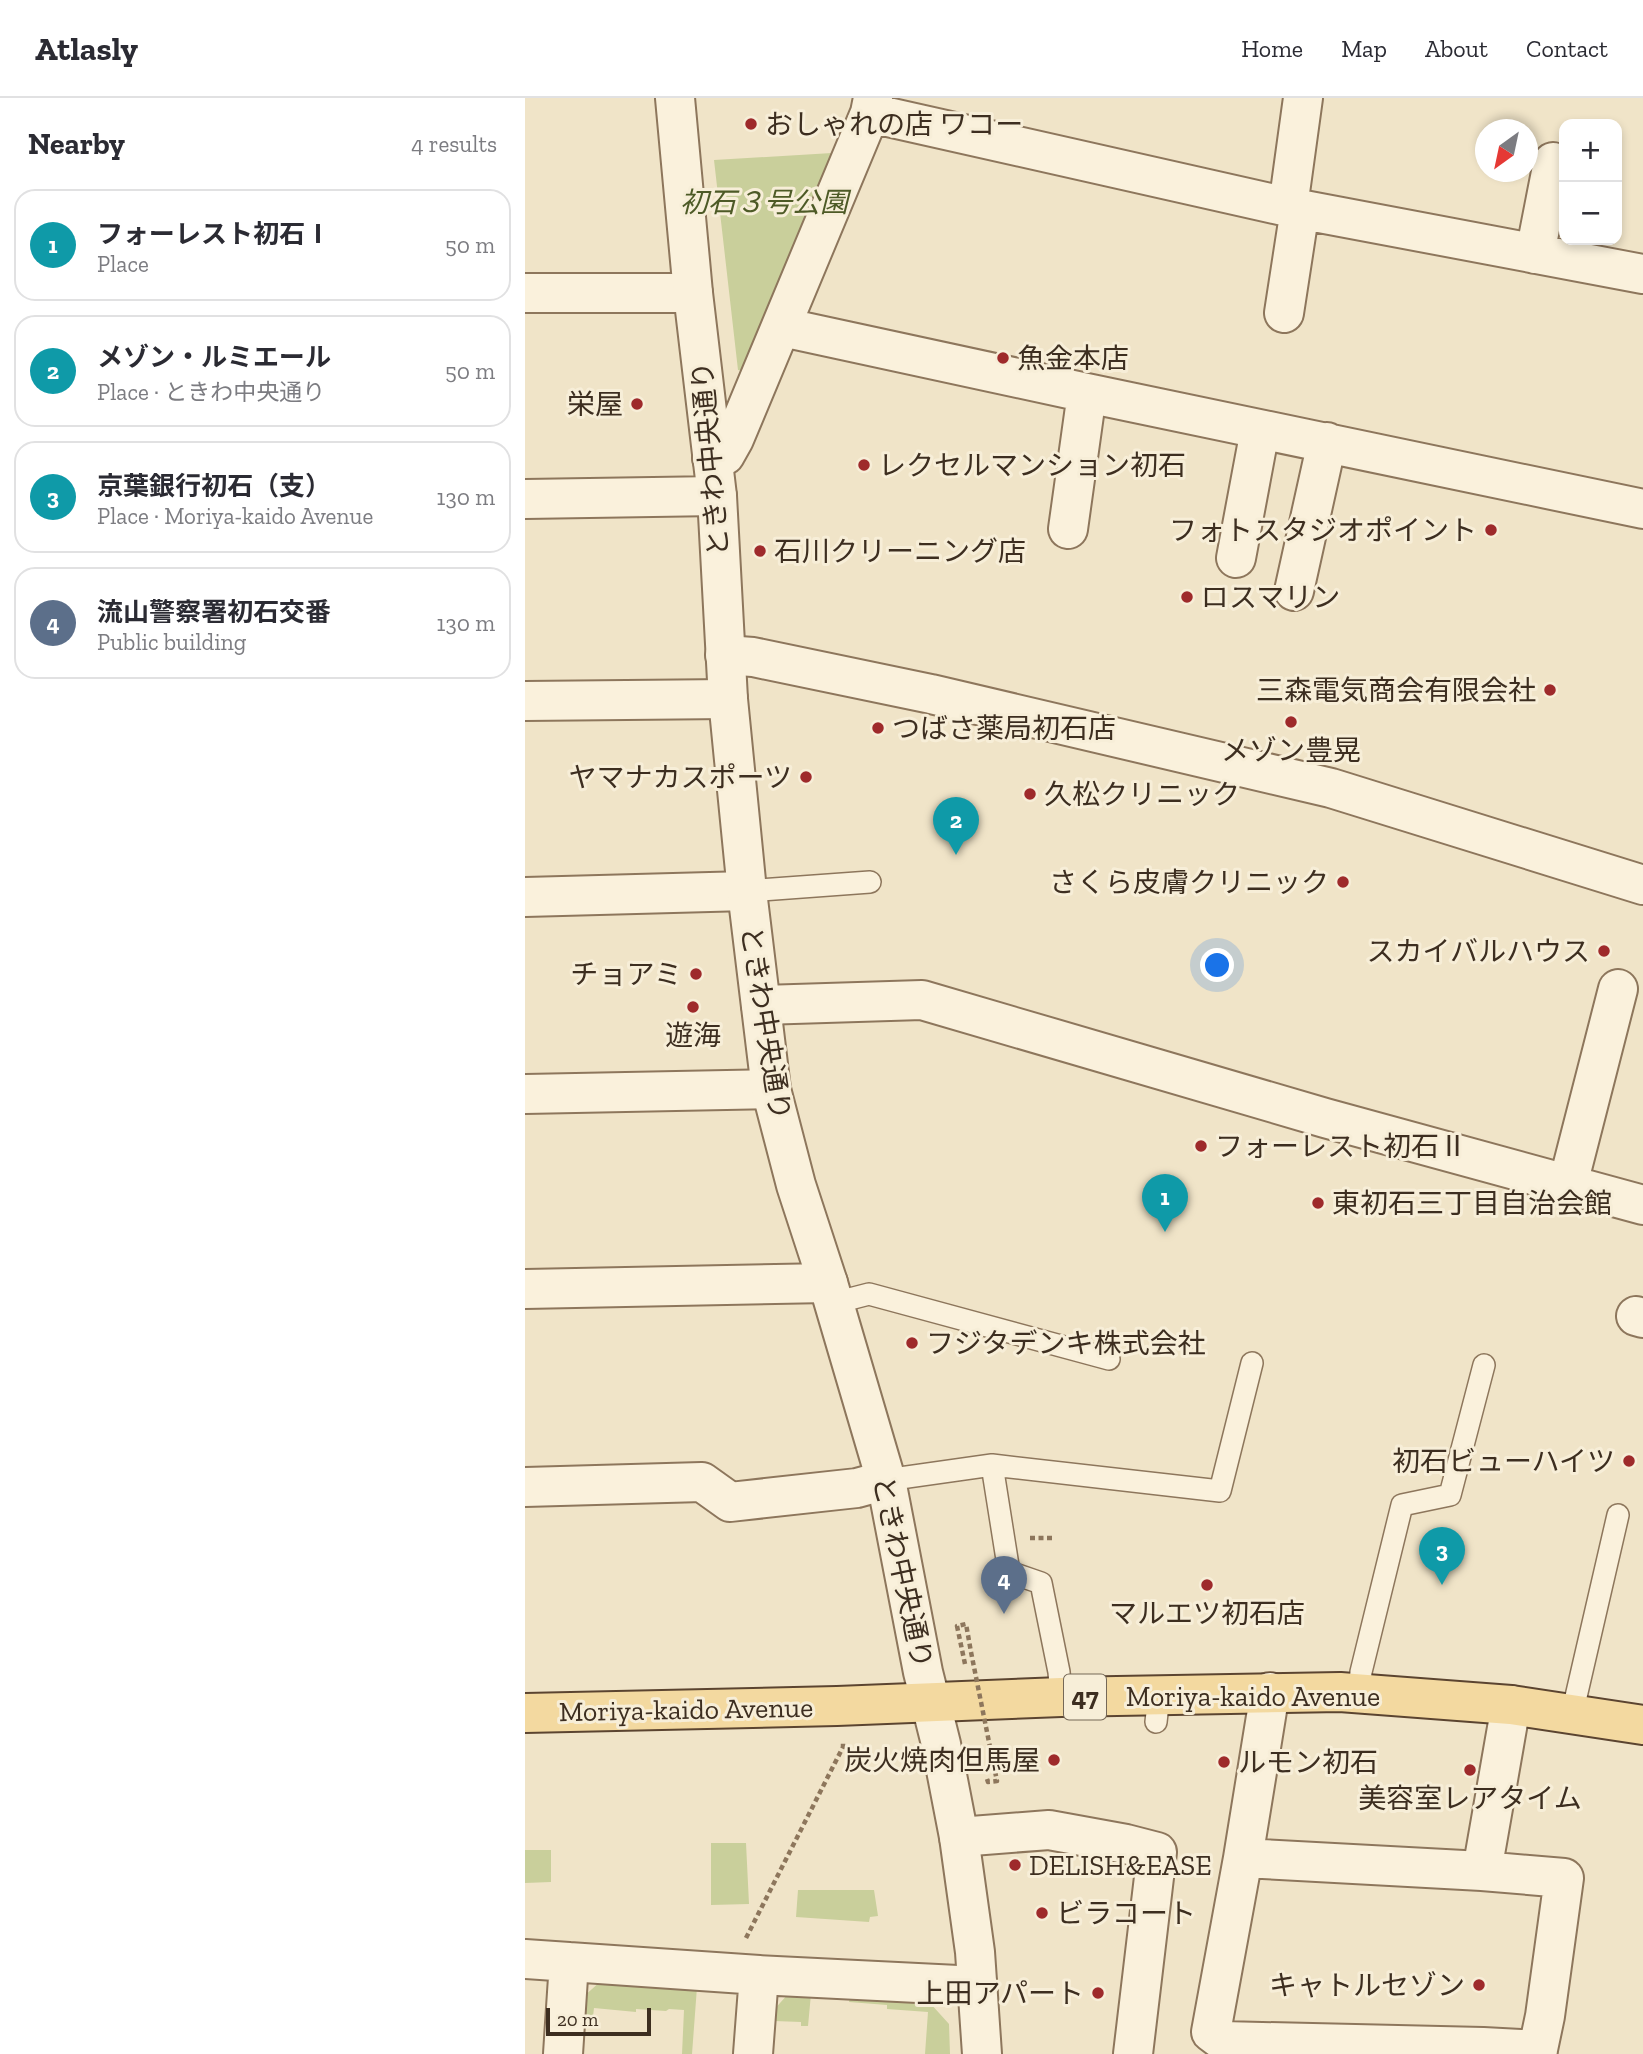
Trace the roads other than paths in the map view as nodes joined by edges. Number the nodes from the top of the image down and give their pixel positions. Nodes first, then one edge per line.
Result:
1 (675, 98) edge
2 (1303, 98) edge
3 (872, 106) edge
4 (1553, 162) dead end
5 (1294, 208) junction
6 (1535, 254) junction
7 (1643, 274) edge
8 (525, 293) edge
9 (693, 293) junction
10 (1284, 313) dead end
11 (782, 327) junction
12 (1087, 393) junction
13 (1260, 430) junction
14 (1327, 442) junction
15 (712, 458) junction
16 (717, 496) junction
17 (525, 499) edge
18 (1643, 509) edge
19 (1069, 529) dead end
20 (1236, 558) dead end
21 (1294, 591) dead end
22 (725, 655) junction
23 (729, 699) junction
24 (525, 701) edge
25 (870, 882) dead end
26 (1643, 886) edge
27 (747, 891) junction
28 (525, 897) edge
29 (1618, 989) dead end
30 (761, 1005) junction
31 (771, 1089) junction
32 (525, 1094) edge
33 (1568, 1184) junction
34 (1643, 1205) edge
35 (525, 1289) edge
36 (831, 1293) junction
37 (1109, 1359) dead end
38 (1252, 1363) dead end
39 (1484, 1365) dead end
40 (992, 1465) junction
41 (886, 1480) junction
42 (525, 1487) edge
43 (1618, 1515) dead end
44 (1270, 1692) junction
45 (1359, 1693) junction
46 (1061, 1697) junction
47 (930, 1701) junction
48 (1511, 1705) junction
49 (525, 1713) edge
50 (1571, 1714) junction
51 (1643, 1725) edge
52 (959, 1837) junction
53 (1243, 1858) junction
54 (1482, 1871) junction
55 (525, 1959) edge
56 (569, 1962) junction
57 (743, 1974) junction
58 (978, 1986) junction
59 (1537, 2052) edge
60 (563, 2054) edge
61 (753, 2054) edge
62 (982, 2054) edge
63 (1133, 2054) edge

1 - 9 street, ときわ中央通り
2 - 5 street
3 - 5 street
3 - 11 street
4 - 6 street
5 - 6 street
5 - 10 street
6 - 7 street
8 - 9 street
9 - 15 street, ときわ中央通り
11 - 12 street
11 - 15 street
12 - 13 street
12 - 19 street
13 - 14 street
13 - 20 street
14 - 18 street
14 - 21 street
15 - 16 street, ときわ中央通り
16 - 17 street
16 - 22 street, ときわ中央通り
22 - 23 street, ときわ中央通り
22 - 26 street
23 - 24 street
23 - 27 street, ときわ中央通り
25 - 27 lane
27 - 28 street
27 - 30 street, ときわ中央通り
29 - 33 street
30 - 31 street, ときわ中央通り
30 - 33 street
31 - 32 street
31 - 36 street, ときわ中央通り
33 - 34 street
35 - 36 street
36 - 37 lane
36 - 41 street, ときわ中央通り
38 - 40 lane
39 - 45 lane
40 - 41 lane
40 - 46 lane
41 - 42 street
41 - 47 street, ときわ中央通り
43 - 50 lane
44 - 45 main road, Moriya-kaido Avenue / 47
44 - 46 main road, Moriya-kaido Avenue / 47
44 - 53 street
45 - 48 main road, Moriya-kaido Avenue / 47
46 - 47 main road, Moriya-kaido Avenue / 47
47 - 49 main road, Moriya-kaido Avenue / 47
47 - 52 street, ときわ中央通り
48 - 50 main road, Moriya-kaido Avenue / 47
48 - 54 street
50 - 51 main road, Moriya-kaido Avenue / 47
52 - 58 street, ときわ中央通り
52 - 63 street
53 - 54 street
53 - 59 street
54 - 59 street
55 - 56 street
56 - 57 street
56 - 60 street
57 - 58 street
57 - 61 street
58 - 62 street, ときわ中央通り

